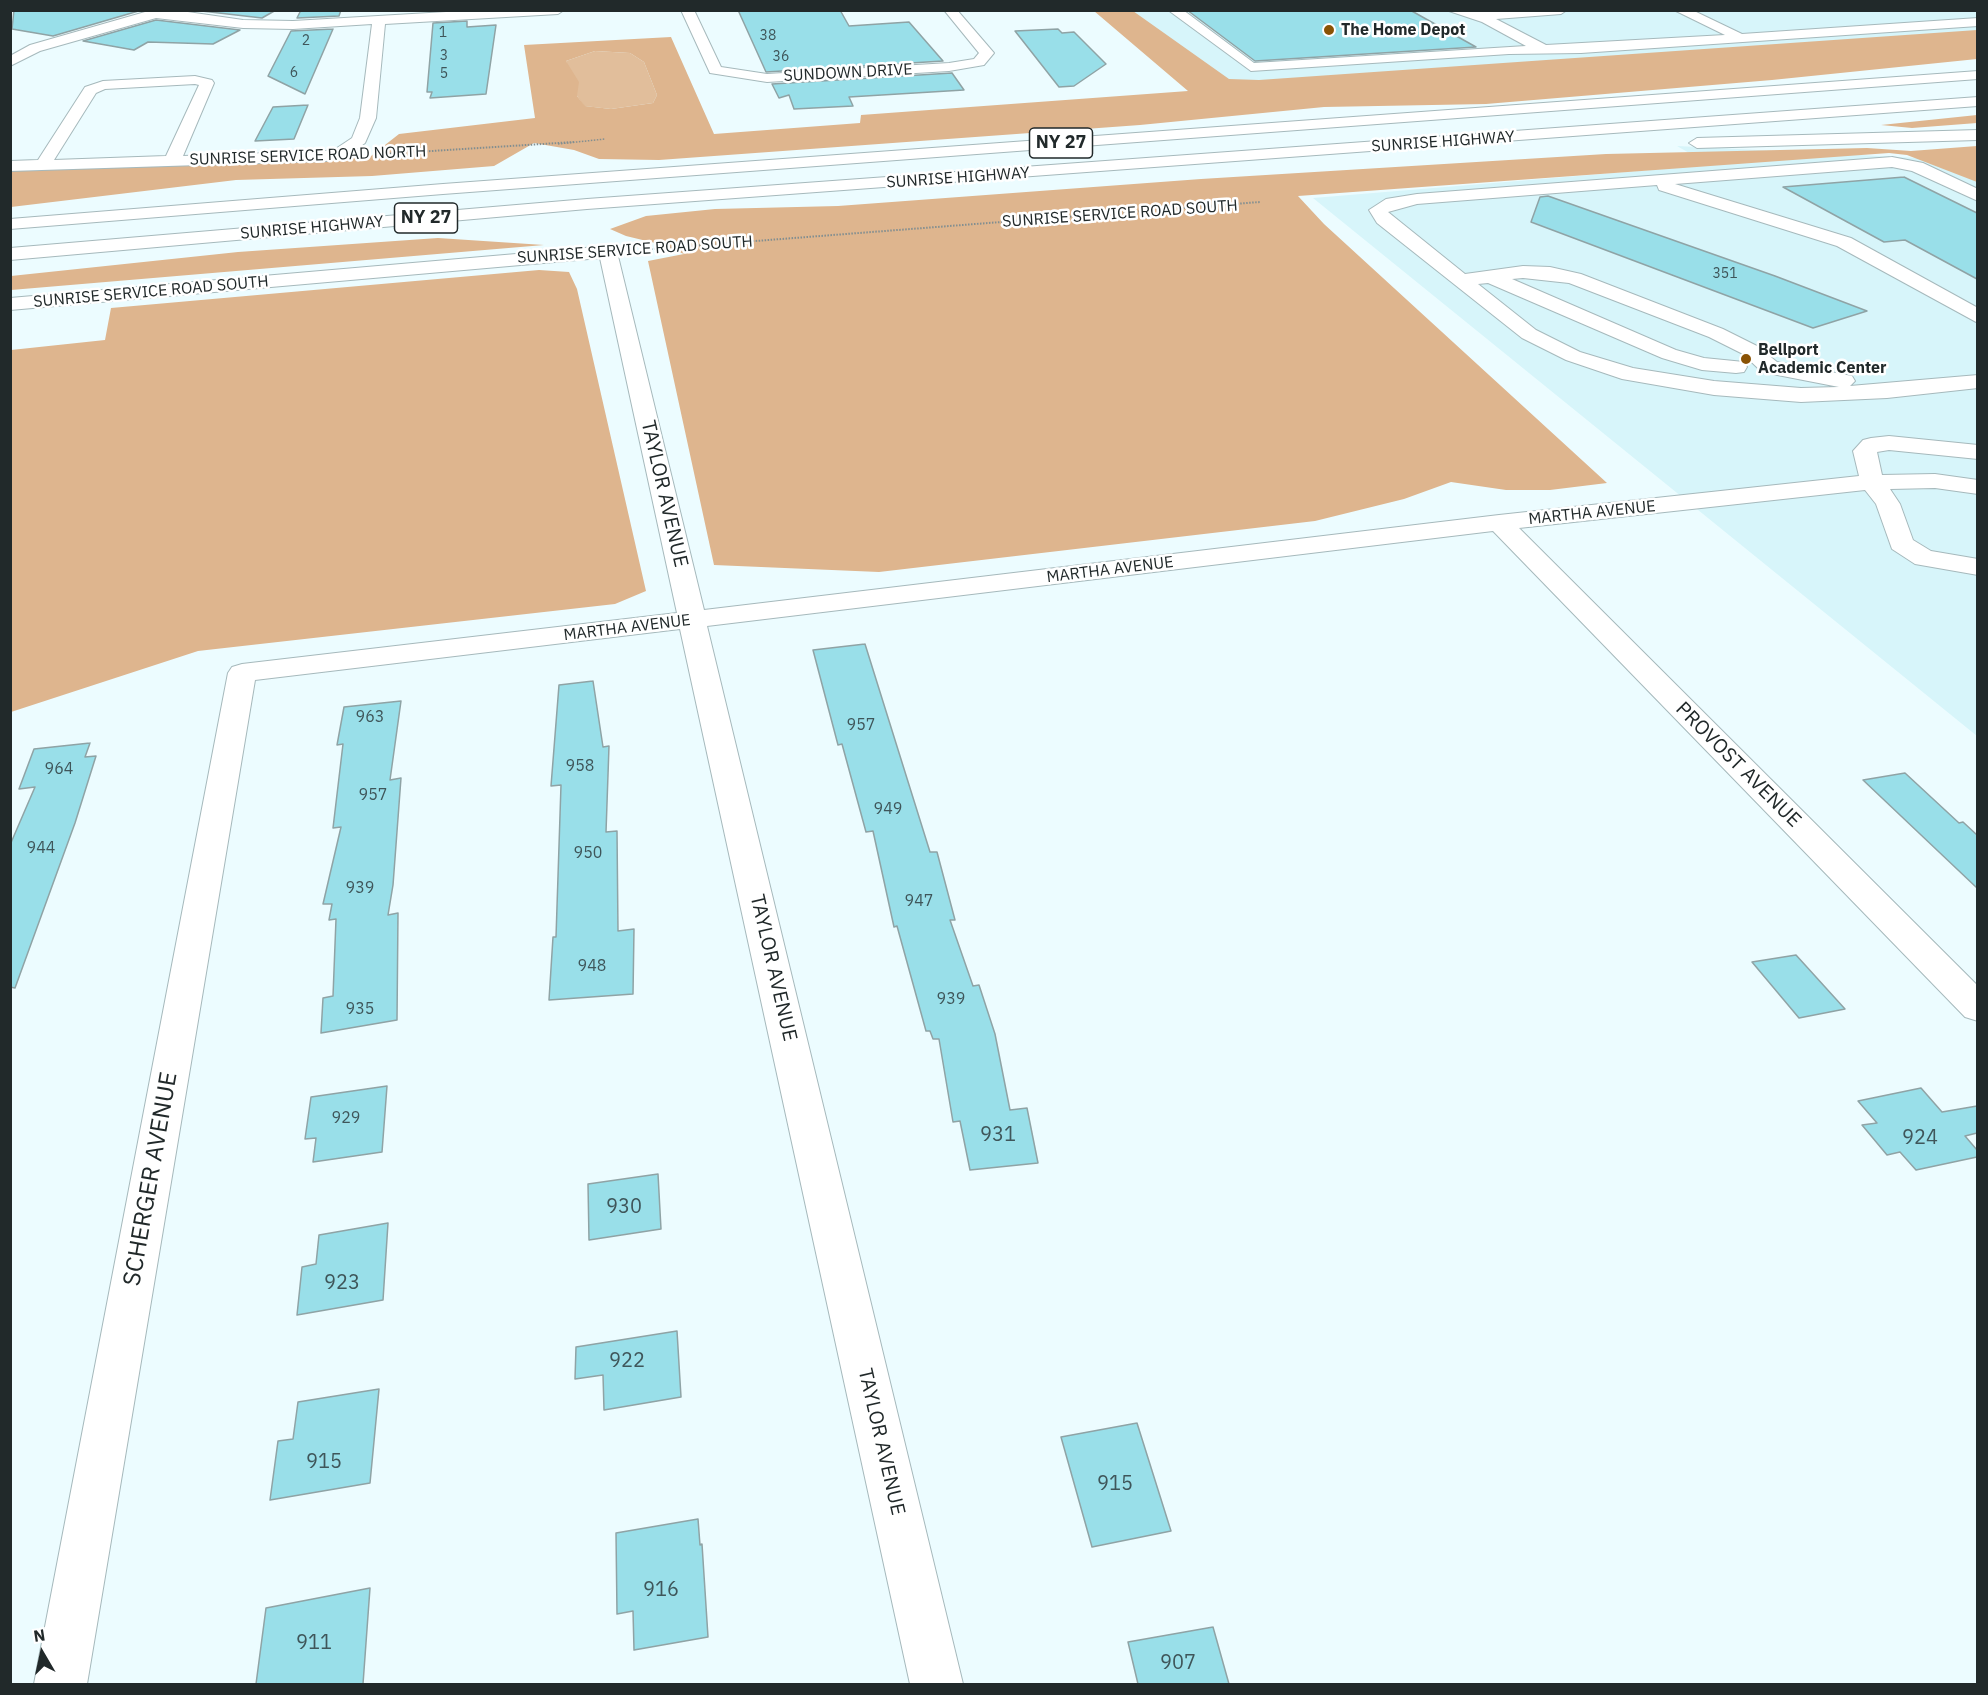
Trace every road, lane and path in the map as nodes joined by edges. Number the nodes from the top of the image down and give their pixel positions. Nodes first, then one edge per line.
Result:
1 (558, 10) edge
2 (687, 10) edge
3 (950, 10) edge
4 (1174, 10) edge
5 (1452, 10) edge
6 (1561, 10) edge
7 (1680, 10) edge
8 (550, 11) edge
9 (163, 12) edge
10 (1476, 16) junction
11 (379, 21) junction
12 (1977, 22) edge
13 (1719, 28) junction
14 (1819, 32) junction
15 (1742, 37) junction
16 (1527, 40) junction
17 (1545, 50) junction
18 (10, 62) edge
19 (1977, 75) edge
20 (1977, 101) edge
21 (1977, 135) edge
22 (605, 139) dead end
23 (1681, 143) dead end
24 (1622, 144) dead end
25 (326, 156) junction
26 (49, 157) junction
27 (172, 161) junction
28 (10, 166) edge
29 (1093, 168) junction
30 (1647, 181) junction
31 (1977, 196) edge
32 (1260, 202) dead end
33 (10, 225) edge
34 (608, 252) junction
35 (10, 254) edge
36 (1491, 278) junction
37 (1459, 281) junction
38 (10, 304) edge
39 (1977, 317) edge
40 (1770, 367) junction
41 (1977, 381) edge
42 (1887, 391) junction
43 (1977, 452) edge
44 (1872, 482) junction
45 (1977, 487) edge
46 (1499, 523) junction
47 (1977, 567) edge
48 (693, 620) junction
49 (242, 674) joint
50 (1977, 1008) edge
51 (60, 1684) edge
52 (936, 1684) edge

1 - 8 main road
2 - 3 main road, SUNDOWN DRIVE
4 - 17 main road
5 - 10 main road
6 - 10 main road
7 - 13 main road
8 - 11 main road
9 - 11 main road
9 - 18 main road
10 - 16 main road
11 - 25 main road
12 - 14 main road
13 - 14 main road
13 - 15 main road
13 - 16 main road
14 - 15 main road
15 - 17 main road
16 - 17 main road
19 - 33 main road, SUNRISE HIGHWAY / NY 27
20 - 29 main road, SUNRISE HIGHWAY / NY 27
21 - 23 main road
22 - 25 path, SUNRISE SERVICE ROAD NORTH
24 - 29 main road
25 - 27 main road, SUNRISE SERVICE ROAD NORTH
26 - 27 main road, SUNRISE SERVICE ROAD NORTH
26 - 27 main road
26 - 28 main road, SUNRISE SERVICE ROAD NORTH
29 - 35 main road, SUNRISE HIGHWAY / NY 27
30 - 31 main road
30 - 37 main road
30 - 39 main road
32 - 34 path, SUNRISE SERVICE ROAD SOUTH
34 - 38 main road, SUNRISE SERVICE ROAD SOUTH
34 - 48 main road, TAYLOR AVENUE
36 - 37 main road
36 - 40 main road
36 - 40 main road
37 - 42 main road
40 - 42 main road
41 - 42 main road
43 - 44 main road
44 - 45 main road, MARTHA AVENUE
44 - 46 main road, MARTHA AVENUE
44 - 47 main road
46 - 48 main road, MARTHA AVENUE
46 - 50 main road, PROVOST AVENUE
48 - 49 main road, MARTHA AVENUE
48 - 52 main road, TAYLOR AVENUE
49 - 51 main road, SCHERGER AVENUE

